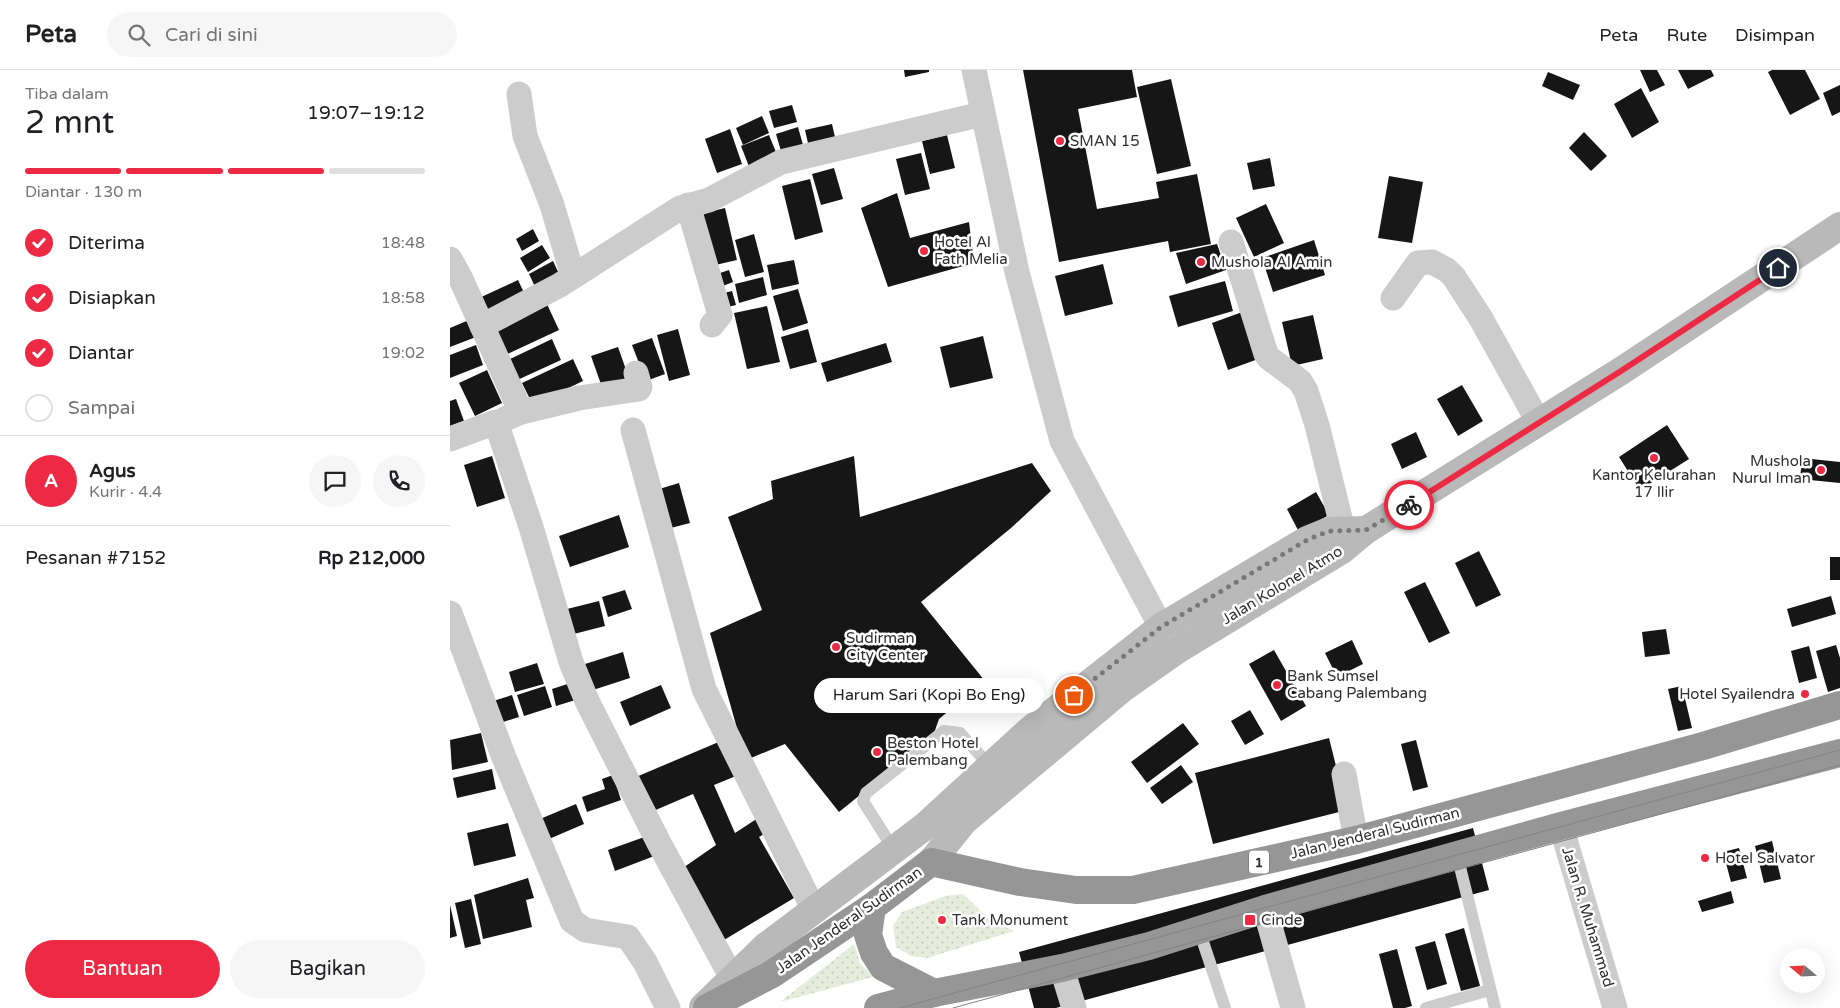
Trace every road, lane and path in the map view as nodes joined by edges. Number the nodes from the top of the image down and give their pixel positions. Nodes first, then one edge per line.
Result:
1 (974, 70) edge
2 (519, 94) dead end
3 (982, 114) junction
4 (688, 205) junction
5 (1840, 226) edge
6 (1231, 242) dead end
7 (450, 259) edge
8 (573, 276) junction
9 (1393, 298) dead end
10 (712, 325) dead end
11 (482, 326) junction
12 (520, 412) junction
13 (496, 422) junction
14 (1539, 422) junction
15 (450, 439) edge
16 (1352, 535) junction
17 (450, 612) edge
18 (1161, 627) junction
19 (1840, 705) edge
20 (1840, 752) edge
21 (990, 766) junction
22 (1344, 774) dead end
23 (1561, 826) junction
24 (1356, 840) junction
25 (894, 850) junction
26 (1457, 855) junction
27 (931, 862) junction
28 (872, 907) junction
29 (1265, 909) junction
30 (814, 910) junction
31 (1199, 930) junction
32 (732, 978) junction
33 (1066, 982) dead end
34 (1490, 990) junction
35 (934, 993) junction
36 (668, 1008) edge
37 (702, 1008) edge
38 (707, 1008) edge
39 (878, 1008) edge
40 (1074, 1008) edge
41 (1225, 1008) edge
42 (1293, 1008) edge
43 (1426, 1008) edge
44 (1495, 1008) edge
45 (1615, 1008) edge

1 - 3 street
2 - 8 street
3 - 4 street
3 - 18 street
4 - 8 street
4 - 10 street
5 - 14 main road, Jalan Kolonel Atmo
6 - 16 street
7 - 11 street
8 - 11 street
9 - 14 street
11 - 12 street
12 - 13 street
12 - 30 street
13 - 15 street
13 - 32 street
14 - 16 main road, Jalan Kolonel Atmo
16 - 18 main road
16 - 27 main road, Jalan Kolonel Atmo
17 - 36 street
18 - 21 main road
19 - 24 highway, Jalan Jenderal Sudirman / 1
20 - 23 highway
21 - 25 main road
21 - 25 lane
22 - 24 street
23 - 26 highway
23 - 45 street, Jalan R. Muhammad
24 - 27 highway, Jalan Jenderal Sudirman / 1
25 - 30 main road
26 - 29 highway
26 - 34 lane
27 - 28 highway, Jalan Jenderal Sudirman
28 - 35 highway
28 - 38 highway, Jalan Jenderal Sudirman
29 - 31 highway
29 - 42 street
30 - 32 main road
31 - 35 highway
31 - 41 lane
32 - 37 main road
33 - 40 street
34 - 43 lane
34 - 44 lane
35 - 39 highway

